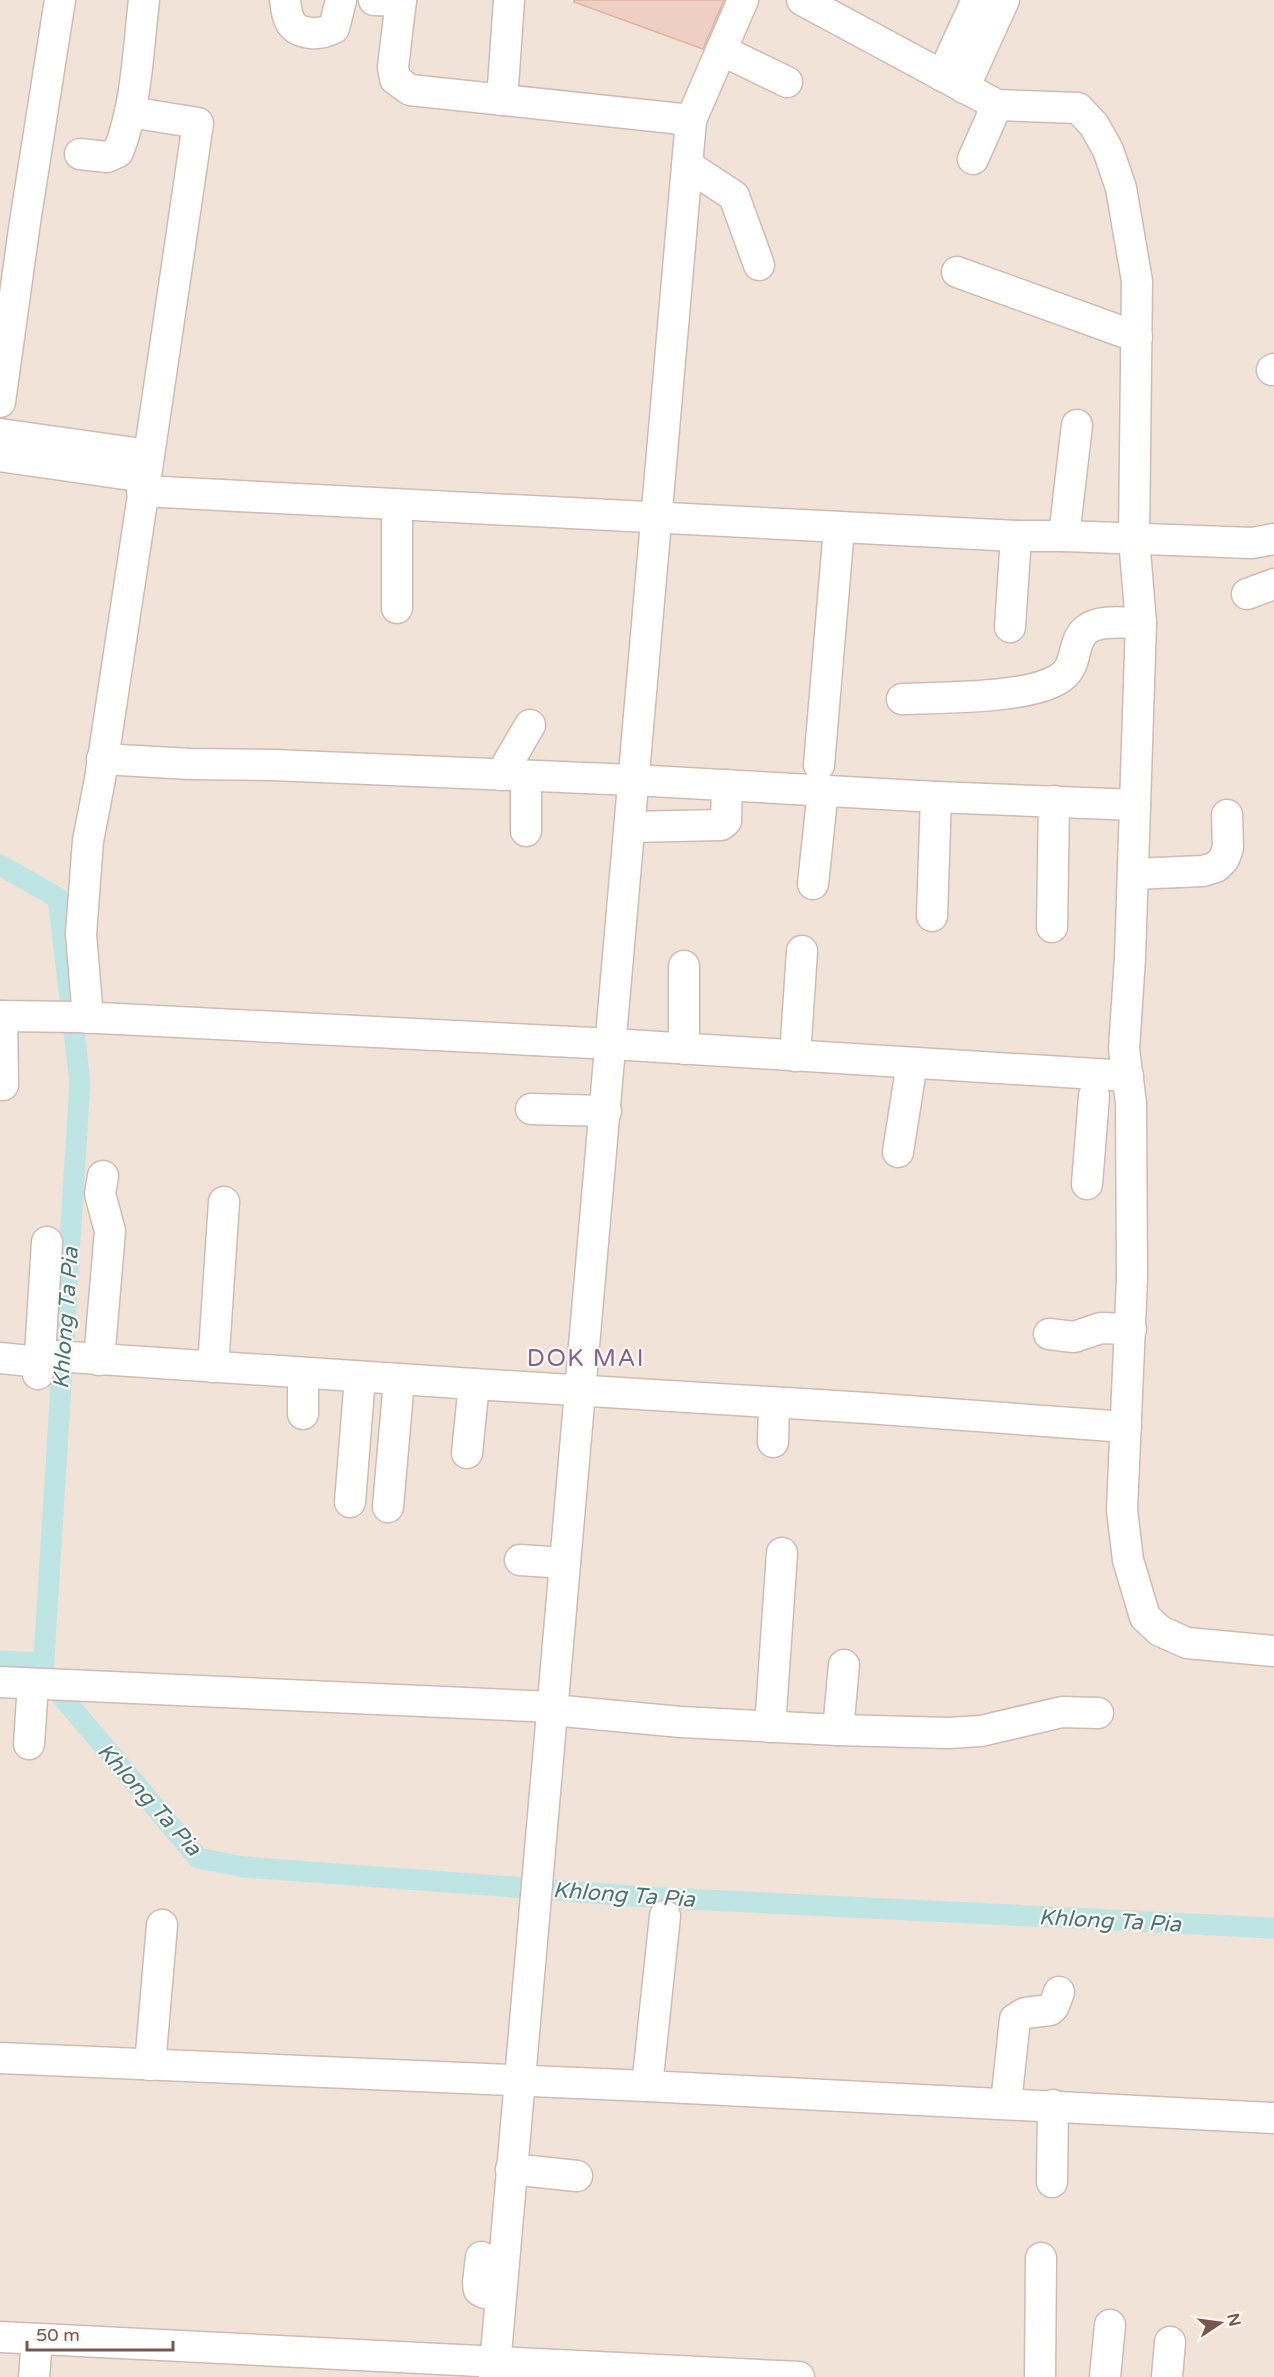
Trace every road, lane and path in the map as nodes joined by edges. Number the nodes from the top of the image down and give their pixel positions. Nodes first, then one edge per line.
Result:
1 (60, 0) edge
2 (144, 0) edge
3 (285, 0) edge
4 (341, 0) edge
5 (392, 0) edge
6 (509, 0) edge
7 (743, 0) edge
8 (802, 0) edge
9 (977, 0) edge
10 (1004, 0) edge
11 (721, 50) junction
12 (787, 82) dead end
13 (953, 82) junction
14 (502, 100) junction
15 (997, 105) junction
16 (130, 112) junction
17 (691, 120) junction
18 (80, 154) dead end
19 (973, 159) dead end
20 (687, 165) junction
21 (759, 265) dead end
22 (957, 272) dead end
23 (1137, 337) junction
24 (0, 402) edge
25 (1077, 425) dead end
26 (0, 434) edge
27 (0, 456) edge
28 (145, 474) junction
29 (398, 505) junction
30 (657, 517) junction
31 (839, 528) junction
32 (1016, 536) junction
33 (1064, 536) junction
34 (1134, 539) junction
35 (1274, 539) edge
36 (397, 608) dead end
37 (1141, 623) junction
38 (1010, 627) dead end
39 (902, 699) dead end
40 (530, 725) dead end
41 (102, 759) junction
42 (514, 776) junction
43 (821, 778) junction
44 (633, 780) junction
45 (727, 786) junction
46 (936, 797) junction
47 (1054, 801) junction
48 (1135, 805) junction
49 (1227, 815) dead end
50 (631, 827) junction
51 (526, 831) dead end
52 (1133, 874) junction
53 (813, 884) dead end
54 (932, 916) dead end
55 (1052, 927) dead end
56 (802, 951) dead end
57 (684, 966) dead end
58 (4, 1016) edge
59 (83, 1018) junction
60 (612, 1044) junction
61 (684, 1049) junction
62 (795, 1056) junction
63 (912, 1063) junction
64 (3, 1084) dead end
65 (1048, 1087) dead end
66 (1129, 1089) junction
67 (1094, 1096) junction
68 (531, 1109) dead end
69 (606, 1111) junction
70 (898, 1152) dead end
71 (103, 1176) dead end
72 (1087, 1184) dead end
73 (224, 1202) dead end
74 (47, 1242) dead end
75 (1131, 1329) junction
76 (1050, 1334) dead end
77 (0, 1358) edge
78 (56, 1361) junction
79 (213, 1368) junction
80 (303, 1373) junction
81 (360, 1377) junction
82 (399, 1380) junction
83 (474, 1384) junction
84 (581, 1391) junction
85 (774, 1402) junction
86 (303, 1414) dead end
87 (1126, 1427) junction
88 (772, 1442) dead end
89 (467, 1453) dead end
90 (350, 1502) dead end
91 (388, 1507) dead end
92 (782, 1552) dead end
93 (520, 1560) dead end
94 (565, 1563) junction
95 (1274, 1651) edge
96 (844, 1665) dead end
97 (0, 1682) edge
98 (54, 1685) junction
99 (552, 1708) junction
100 (1098, 1713) dead end
101 (770, 1726) junction
102 (842, 1738) junction
103 (29, 1744) dead end
104 (664, 1917) dead end
105 (162, 1925) dead end
106 (1059, 1992) dead end
107 (0, 2058) edge
108 (150, 2064) junction
109 (520, 2080) junction
110 (647, 2086) junction
111 (1006, 2103) junction
112 (1053, 2105) junction
113 (1274, 2118) edge
114 (511, 2169) junction
115 (577, 2176) dead end
116 (1052, 2182) dead end
117 (481, 2257) dead end
118 (1041, 2258) dead end
119 (501, 2294) junction
120 (1110, 2325) dead end
121 (0, 2337) edge
122 (37, 2339) junction
123 (1170, 2342) dead end
124 (495, 2369) edge
125 (34, 2377) edge
126 (799, 2377) edge
127 (1040, 2377) edge
128 (1105, 2377) edge
129 (1167, 2377) edge

1 - 24 street
2 - 16 street
3 - 4 street
5 - 14 street
6 - 14 street
7 - 11 street
8 - 13 street
9 - 13 street
10 - 13 street
11 - 12 street
11 - 17 street
13 - 15 street
14 - 17 street
15 - 19 street
15 - 23 street
16 - 18 street
16 - 28 street
17 - 20 street
20 - 21 street
20 - 30 street
22 - 23 street
23 - 34 street
25 - 33 street
26 - 28 street
27 - 28 street
28 - 29 street
28 - 41 street
29 - 30 street
29 - 36 street
30 - 31 street
30 - 44 street
31 - 32 street
31 - 43 street
32 - 33 street
32 - 38 street
33 - 34 street
34 - 35 street
34 - 37 street
37 - 39 street
37 - 48 street
40 - 42 street
41 - 42 street
41 - 59 street
42 - 44 street
42 - 51 street
43 - 45 street
43 - 46 street
43 - 53 street
44 - 45 street
44 - 50 street
45 - 50 street
46 - 47 street
46 - 54 street
47 - 48 street
47 - 55 street
48 - 52 street
49 - 52 street
50 - 60 street
52 - 66 street
56 - 62 street
57 - 61 street
58 - 59 street
58 - 64 street
59 - 60 street
60 - 61 street
60 - 69 street
61 - 62 street
62 - 63 street
63 - 66 street
63 - 70 street
65 - 67 street
66 - 67 street
66 - 75 street
67 - 72 street
68 - 69 street
69 - 84 street
71 - 78 street
73 - 79 street
74 - 78 street
75 - 76 street
75 - 87 street
77 - 78 street
78 - 79 street
79 - 80 street
80 - 81 street
80 - 86 street
81 - 82 street
81 - 90 street
82 - 83 street
82 - 91 street
83 - 84 street
83 - 89 street
84 - 85 street
84 - 94 street
85 - 87 street
85 - 88 street
87 - 95 street
92 - 101 street
93 - 94 street
94 - 99 street
96 - 102 street
97 - 98 street
98 - 99 street
98 - 103 street
99 - 101 street
99 - 109 street
100 - 102 street
101 - 102 street
104 - 110 street
105 - 108 street
106 - 111 street
107 - 108 street
108 - 109 street
109 - 110 street
109 - 114 street
110 - 111 street
111 - 112 street
112 - 113 street
112 - 116 street
114 - 115 street
114 - 119 street
117 - 119 street
118 - 127 street
119 - 124 street
120 - 128 street
121 - 122 street
122 - 124 street
122 - 125 street
123 - 129 street
124 - 126 street

